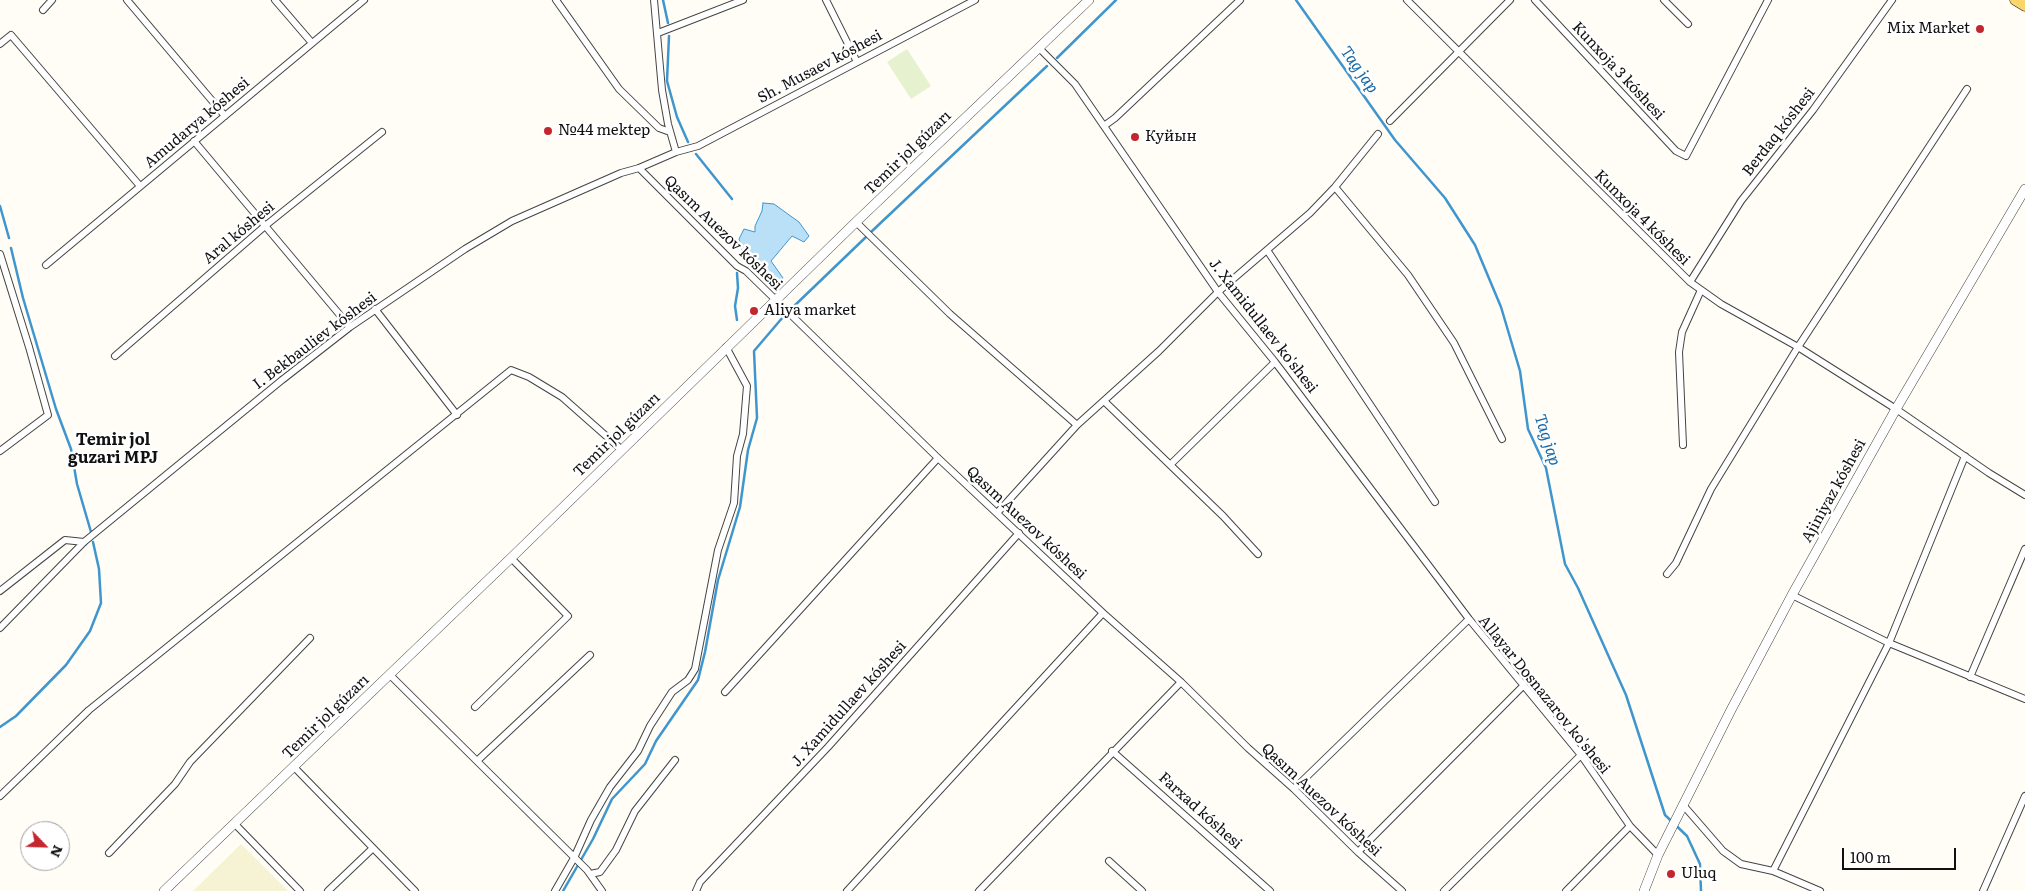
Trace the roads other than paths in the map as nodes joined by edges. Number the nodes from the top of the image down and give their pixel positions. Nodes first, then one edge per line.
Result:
1 (52, 0) edge
2 (127, 0) edge
3 (276, 0) edge
4 (364, 0) edge
5 (556, 0) edge
6 (654, 0) edge
7 (743, 0) edge
8 (826, 0) edge
9 (975, 0) edge
10 (1089, 0) edge
11 (1240, 0) edge
12 (1406, 0) edge
13 (1510, 0) edge
14 (1535, 0) edge
15 (1664, 0) edge
16 (1768, 0) edge
17 (1892, 0) edge
18 (2015, 0) edge
19 (2025, 6) edge
20 (43, 10) dead end
21 (1688, 24) dead end
22 (658, 33) junction
23 (312, 43) junction
24 (0, 44) edge
25 (1039, 48) junction
26 (1458, 52) junction
27 (857, 62) junction
28 (1967, 89) dead end
29 (225, 116) junction
30 (1390, 121) dead end
31 (1104, 126) junction
32 (382, 132) dead end
33 (670, 132) junction
34 (1378, 134) dead end
35 (194, 141) junction
36 (676, 152) junction
37 (639, 168) junction
38 (140, 186) junction
39 (1334, 187) junction
40 (2025, 189) edge
41 (856, 222) junction
42 (265, 226) junction
43 (1267, 250) junction
44 (0, 254) edge
45 (46, 265) dead end
46 (1690, 282) junction
47 (1701, 290) junction
48 (1218, 292) junction
49 (774, 300) junction
50 (375, 309) junction
51 (350, 327) junction
52 (1798, 347) junction
53 (726, 348) junction
54 (114, 356) dead end
55 (1275, 362) junction
56 (1104, 401) junction
57 (1896, 409) junction
58 (457, 415) junction
59 (1077, 425) junction
60 (1502, 439) dead end
61 (1684, 445) dead end
62 (622, 450) junction
63 (0, 451) edge
64 (1965, 456) junction
65 (938, 458) junction
66 (1171, 464) junction
67 (2025, 495) edge
68 (1435, 502) dead end
69 (998, 512) junction
70 (1019, 533) junction
71 (84, 542) junction
72 (2025, 549) edge
73 (1258, 554) dead end
74 (511, 558) junction
75 (1667, 574) dead end
76 (0, 591) edge
77 (1792, 595) junction
78 (1103, 613) junction
79 (1469, 619) junction
80 (0, 628) edge
81 (310, 638) dead end
82 (1889, 643) junction
83 (590, 655) dead end
84 (390, 675) junction
85 (1970, 677) junction
86 (1180, 682) junction
87 (1523, 686) junction
88 (725, 692) dead end
89 (2025, 699) edge
90 (474, 707) dead end
91 (1112, 751) junction
92 (1581, 755) junction
93 (674, 760) dead end
94 (476, 761) junction
95 (294, 767) junction
96 (1294, 789) junction
97 (0, 796) edge
98 (2025, 796) edge
99 (1682, 810) junction
100 (234, 823) junction
101 (1630, 826) junction
102 (373, 848) junction
103 (1358, 852) junction
104 (109, 854) dead end
105 (1658, 855) junction
106 (574, 858) junction
107 (1109, 861) dead end
108 (1773, 871) junction
109 (588, 872) junction
110 (410, 889) edge
111 (164, 891) edge
112 (300, 891) edge
113 (328, 891) edge
114 (555, 891) edge
115 (602, 891) edge
116 (696, 891) edge
117 (847, 891) edge
118 (979, 891) edge
119 (1142, 891) edge
120 (1270, 891) edge
121 (1402, 891) edge
122 (1444, 891) edge
123 (1566, 891) edge
124 (1644, 891) edge
125 (1820, 891) edge
126 (1983, 891) edge

1 - 20 street
2 - 29 street
3 - 23 street
4 - 23 street, Amudarya kóshesi
5 - 33 street
6 - 22 street
7 - 22 street
8 - 27 street
9 - 27 street, Sh. Musaev kóshesi
10 - 25 street, Temir jol gúzarı
11 - 31 street
12 - 26 street, Kunxoja 4 kóshesi
13 - 26 street
14 - 16 street, Kunxoja 3 kóshesi
15 - 21 street
17 - 46 street, Berdaq kóshesi
18 - 19 main road
22 - 33 street
23 - 29 street, Amudarya kóshesi
24 - 38 street
25 - 31 street, J. Xamidullaev ko'shesi
25 - 41 street, Temir jol gúzarı
26 - 30 street
26 - 46 street, Kunxoja 4 kóshesi
27 - 36 street, Sh. Musaev kóshesi
28 - 52 street
29 - 35 street, Amudarya kóshesi
31 - 48 street, J. Xamidullaev ko'shesi
32 - 42 street, Aral kóshesi
33 - 36 street
34 - 39 street
35 - 38 street, Amudarya kóshesi
35 - 42 street
36 - 37 street, I. Bekbauliev kóshesi
37 - 49 street, Qasım Auezov kóshesi
37 - 50 street, I. Bekbauliev kóshesi
38 - 45 street, Amudarya kóshesi
39 - 43 street
39 - 60 street
40 - 57 street, Ajiniyaz kóshesi
41 - 49 street, Temir jol gúzarı
41 - 59 street
42 - 51 street
42 - 54 street, Aral kóshesi
43 - 48 street
43 - 68 street
44 - 63 street
46 - 47 street, Kunxoja 4 kóshesi
47 - 52 street, Kunxoja 4 kóshesi
47 - 61 street
48 - 55 street, J. Xamidullaev ko'shesi
48 - 56 street
49 - 53 street, Temir jol gúzarı
49 - 65 street, Qasım Auezov kóshesi
50 - 51 street, I. Bekbauliev kóshesi
50 - 58 street
51 - 71 street, I. Bekbauliev kóshesi
52 - 57 street, Kunxoja 4 kóshesi
52 - 75 street
53 - 62 street, Temir jol gúzarı
53 - 106 street
55 - 66 street
55 - 79 street, J. Xamidullaev ko'shesi
56 - 59 street
56 - 66 street
57 - 64 street, Kunxoja 4 kóshesi
57 - 77 street, Ajiniyaz kóshesi
58 - 62 street
58 - 97 street
59 - 69 street
62 - 74 street, Temir jol gúzarı
64 - 67 street, Kunxoja 4 kóshesi
64 - 82 street
65 - 69 street, Qasım Auezov kóshesi
65 - 88 street
66 - 73 street
69 - 70 street, Qasım Auezov kóshesi
70 - 78 street, Qasım Auezov kóshesi
70 - 116 street, J. Xamidullaev kóshesi
71 - 76 street
71 - 80 street, I. Bekbauliev kóshesi
72 - 85 street
74 - 84 street, Temir jol gúzarı
74 - 90 street
77 - 82 street
77 - 99 street, Ajiniyaz kóshesi
78 - 86 street, Qasım Auezov kóshesi
78 - 117 street
79 - 87 street, Allayar Dosnazarov ko'shesi
79 - 96 street, Allayar Dosnazarov ko'shesi
81 - 104 street
82 - 85 street
82 - 108 street
83 - 94 street
84 - 94 street
84 - 95 street, Temir jol gúzarı
85 - 89 street
86 - 91 street
86 - 96 street, Qasım Auezov kóshesi
87 - 92 street, Allayar Dosnazarov ko'shesi
87 - 103 street
91 - 118 street
91 - 120 street, Farxad kóshesi
92 - 101 street, Allayar Dosnazarov ko'shesi
92 - 122 street
93 - 109 street
94 - 106 street
95 - 100 street, Temir jol gúzarı
95 - 102 street
96 - 103 street, Qasım Auezov kóshesi
98 - 126 street
99 - 105 street, Ajiniyaz kóshesi
99 - 108 street
100 - 111 street, Temir jol gúzarı
100 - 112 street
101 - 105 street, Allayar Dosnazarov ko'shesi
101 - 123 street
102 - 110 street
102 - 113 street
103 - 121 street, Qasım Auezov kóshesi
105 - 124 street
106 - 109 street
106 - 114 street
107 - 119 street
108 - 125 street
109 - 115 street

